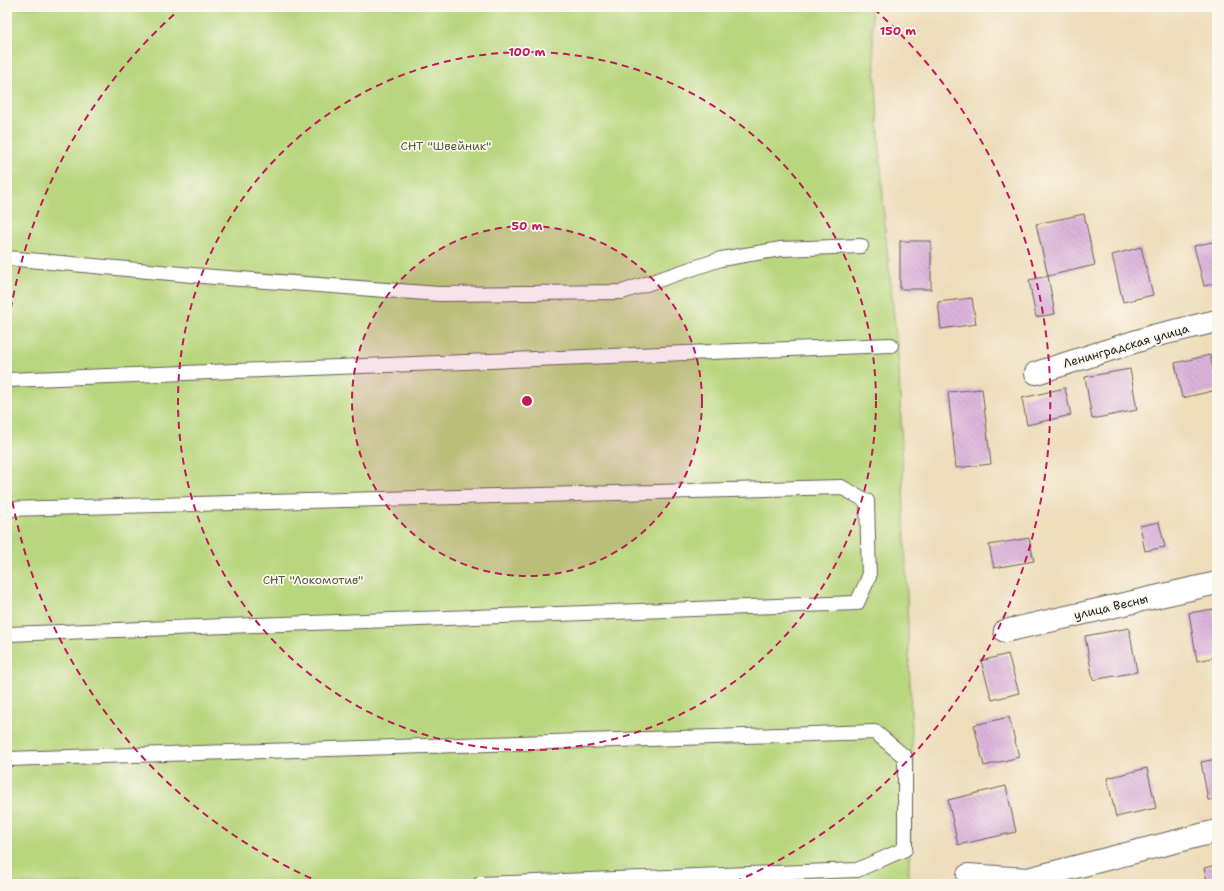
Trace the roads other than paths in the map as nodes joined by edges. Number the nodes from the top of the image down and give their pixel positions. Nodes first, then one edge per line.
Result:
1 (861, 246) dead end
2 (7, 258) edge
3 (1217, 321) edge
4 (891, 345) dead end
5 (1036, 373) dead end
6 (7, 380) edge
7 (7, 509) edge
8 (1217, 584) edge
9 (1006, 631) dead end
10 (7, 634) edge
11 (7, 759) edge
12 (1217, 831) edge
13 (968, 875) dead end
14 (480, 884) edge

1 - 2 lane
3 - 5 street, Ленинградская улица
4 - 6 lane
7 - 10 lane
8 - 9 street, улица Весны
11 - 14 lane
12 - 13 street

